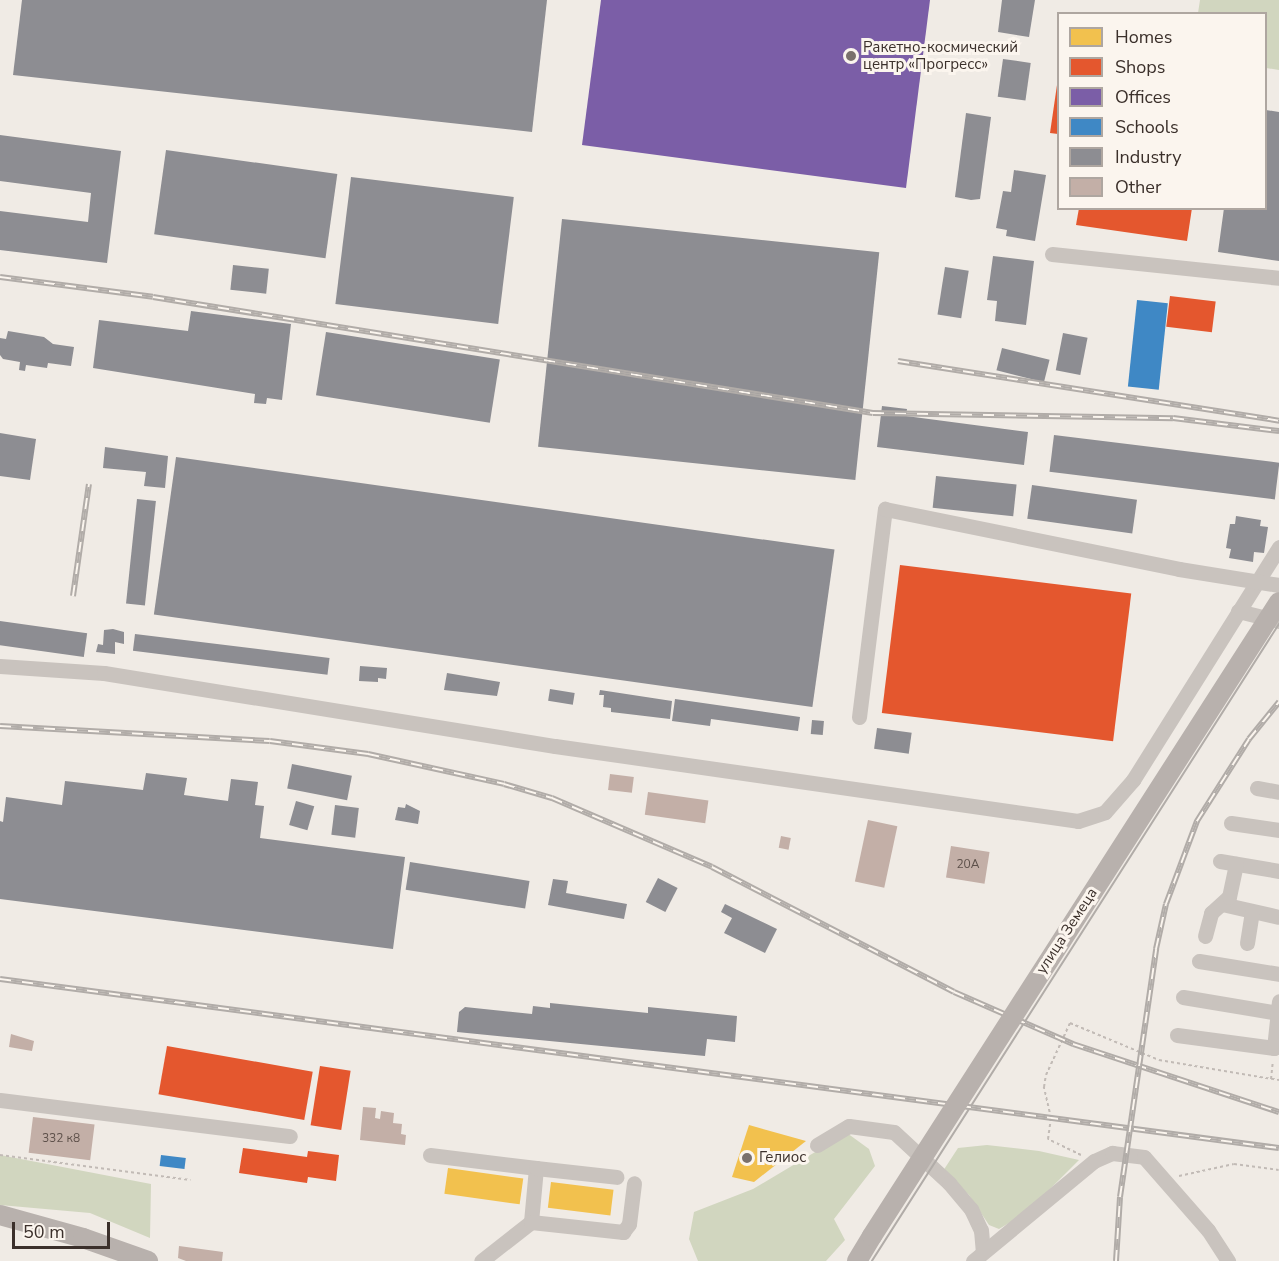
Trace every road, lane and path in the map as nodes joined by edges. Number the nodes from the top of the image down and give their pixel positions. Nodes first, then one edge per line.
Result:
1 (1052, 254) dead end
2 (1279, 278) edge
3 (1279, 547) edge
4 (1256, 582) junction
5 (1279, 585) edge
6 (1279, 602) edge
7 (1238, 612) junction
8 (1279, 621) edge
9 (0, 666) edge
10 (859, 717) dead end
11 (1257, 788) dead end
12 (1279, 792) edge
13 (1232, 823) dead end
14 (1279, 830) edge
15 (1221, 861) dead end
16 (1236, 864) junction
17 (1279, 871) edge
18 (1222, 904) junction
19 (1252, 912) junction
20 (1279, 917) edge
21 (1205, 936) dead end
22 (1247, 943) dead end
23 (1199, 961) dead end
24 (1279, 974) edge
25 (1183, 997) dead end
26 (1278, 1009) edge
27 (1177, 1035) dead end
28 (1275, 1048) junction
29 (1271, 1079) junction
30 (1279, 1080) edge
31 (0, 1100) edge
32 (290, 1136) dead end
33 (817, 1145) dead end
34 (0, 1155) edge
35 (430, 1155) dead end
36 (1094, 1161) junction
37 (536, 1168) junction
38 (1279, 1170) edge
39 (617, 1177) dead end
40 (190, 1180) dead end
41 (1164, 1180) junction
42 (634, 1183) dead end
43 (0, 1215) edge
44 (531, 1222) junction
45 (978, 1256) edge
46 (148, 1261) edge
47 (482, 1261) edge
48 (857, 1261) edge
49 (1228, 1261) edge

1 - 2 street
3 - 4 street
4 - 5 street
4 - 7 street
4 - 10 street
6 - 48 main road, улица Земеца, bridge
7 - 8 street
7 - 9 street
11 - 12 street
13 - 14 street
15 - 16 street
16 - 17 street
16 - 18 street
18 - 19 street
18 - 21 street
19 - 20 street
19 - 22 street
23 - 24 street
25 - 26 street
26 - 28 street
27 - 28 street
28 - 29 path
29 - 30 path
29 - 36 path
31 - 32 street
33 - 45 street
34 - 40 path
35 - 37 street
36 - 41 street
36 - 45 street
37 - 39 street
37 - 44 street
38 - 41 path
41 - 49 street
42 - 44 street
43 - 46 main road
44 - 47 street

